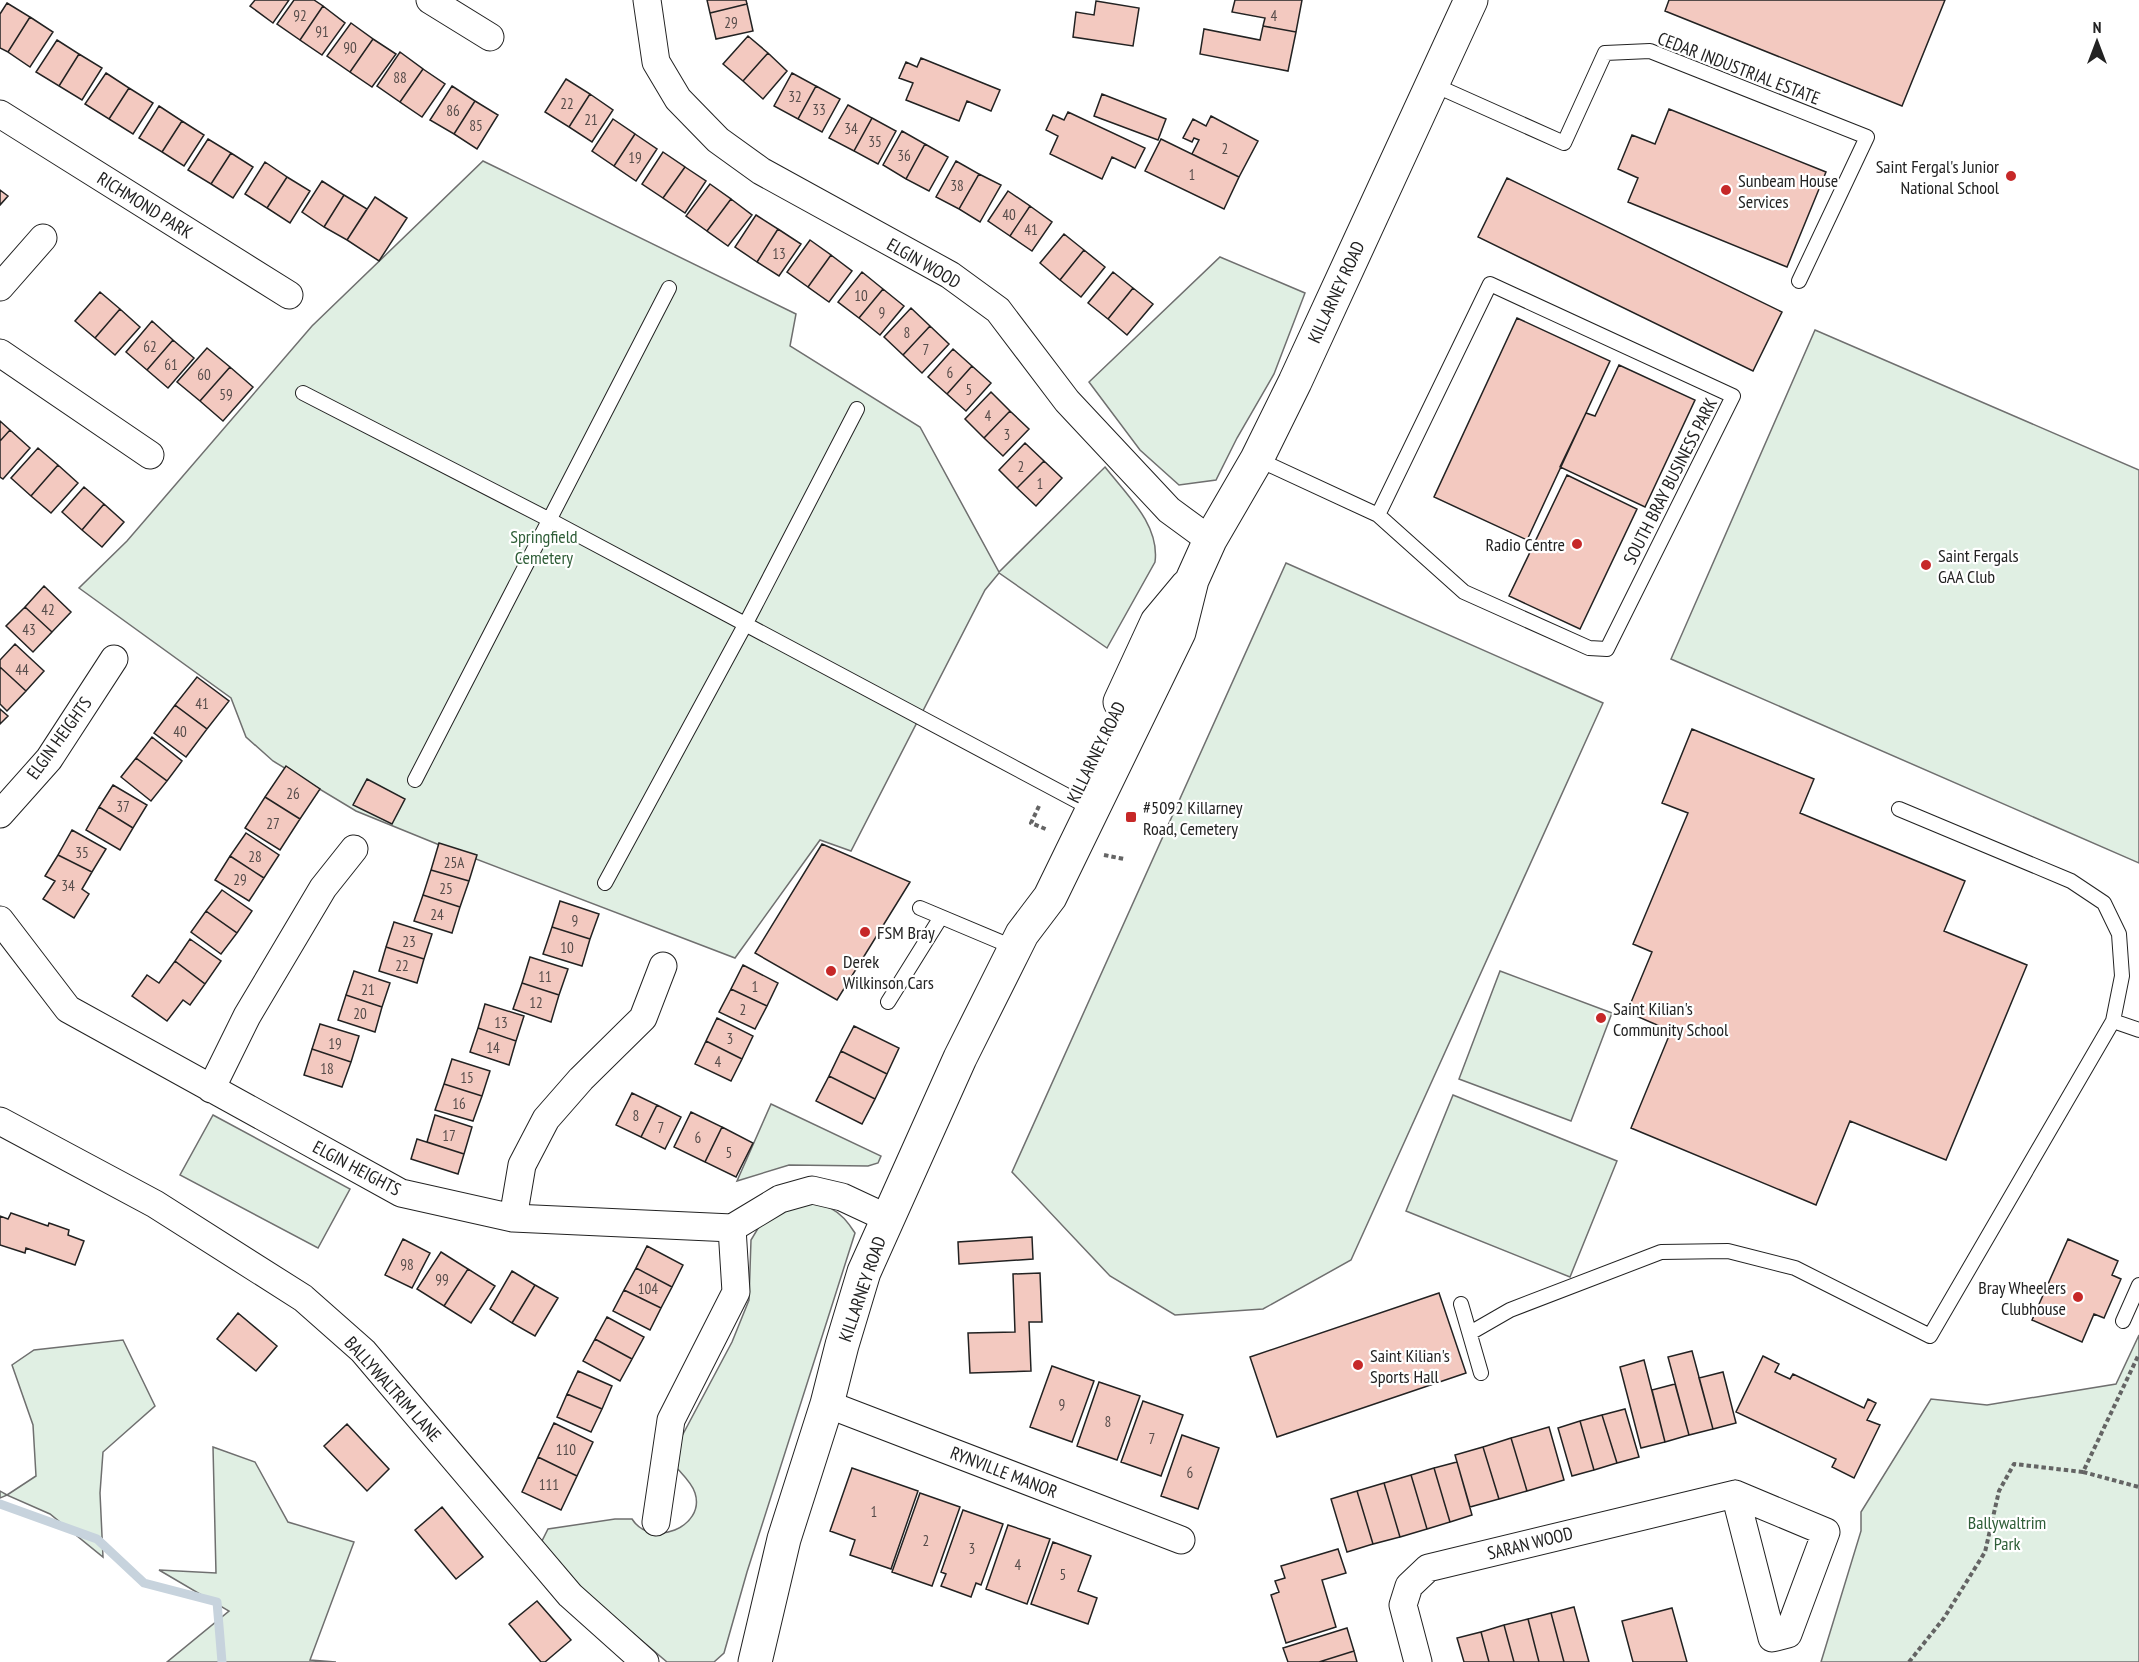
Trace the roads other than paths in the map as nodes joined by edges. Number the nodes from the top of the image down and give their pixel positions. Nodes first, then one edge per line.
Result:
1 (430, 0) edge
2 (647, 0) edge
3 (1465, 3) edge
4 (490, 37) dead end
5 (1432, 84) junction
6 (0, 114) edge
7 (43, 238) dead end
8 (1799, 281) dead end
9 (0, 287) edge
10 (669, 288) dead end
11 (289, 295) dead end
12 (0, 353) edge
13 (303, 393) dead end
14 (857, 409) dead end
15 (150, 455) dead end
16 (1257, 459) junction
17 (1378, 515) junction
18 (550, 519) junction
19 (1210, 540) junction
20 (745, 625) junction
21 (114, 659) dead end
22 (415, 780) dead end
23 (1083, 804) junction
24 (1899, 809) dead end
25 (0, 814) edge
26 (354, 849) dead end
27 (605, 883) dead end
28 (920, 908) dead end
29 (941, 917) junction
30 (0, 920) edge
31 (1018, 941) junction
32 (663, 966) dead end
33 (888, 1002) dead end
34 (2113, 1021) junction
35 (2139, 1030) edge
36 (212, 1089) junction
37 (0, 1121) edge
38 (513, 1218) junction
39 (887, 1218) junction
40 (732, 1228) junction
41 (2139, 1285) edge
42 (1461, 1304) dead end
43 (2123, 1322) dead end
44 (1470, 1333) junction
45 (1481, 1373) dead end
46 (827, 1404) junction
47 (1735, 1494) junction
48 (656, 1522) dead end
49 (1181, 1540) dead end
50 (645, 1662) edge
51 (755, 1662) edge
52 (1418, 1662) edge

1 - 4 street
2 - 19 street, ELGIN WOOD
3 - 5 main road, KILLARNEY ROAD
5 - 8 lane, CEDAR INDUSTRIAL ESTATE
5 - 16 main road, KILLARNEY ROAD
6 - 11 street, RICHMOND PARK
7 - 9 street
10 - 18 lane
12 - 15 street
13 - 18 lane
14 - 20 lane
16 - 17 lane, SOUTH BRAY BUSINESS PARK
16 - 19 main road, KILLARNEY ROAD
17 - 17 lane, SOUTH BRAY BUSINESS PARK
18 - 20 lane
18 - 22 lane
19 - 23 main road, KILLARNEY ROAD
20 - 23 lane
20 - 27 lane
21 - 25 street, ELGIN HEIGHTS
23 - 31 main road, KILLARNEY ROAD
24 - 34 lane
26 - 36 street
28 - 29 lane
29 - 31 lane
29 - 33 lane
30 - 36 street, ELGIN HEIGHTS
31 - 39 main road, KILLARNEY ROAD
32 - 38 street
34 - 35 lane
34 - 44 lane
36 - 38 street, ELGIN HEIGHTS
37 - 50 street, BALLYWALTRIM LANE
38 - 40 street, ELGIN HEIGHTS
39 - 40 street
39 - 46 main road, KILLARNEY ROAD
40 - 48 street
41 - 43 lane
42 - 44 lane
44 - 45 lane
46 - 49 street, RYNVILLE MANOR
46 - 51 main road, KILLARNEY ROAD
47 - 47 street
47 - 52 street, SARAN WOOD

